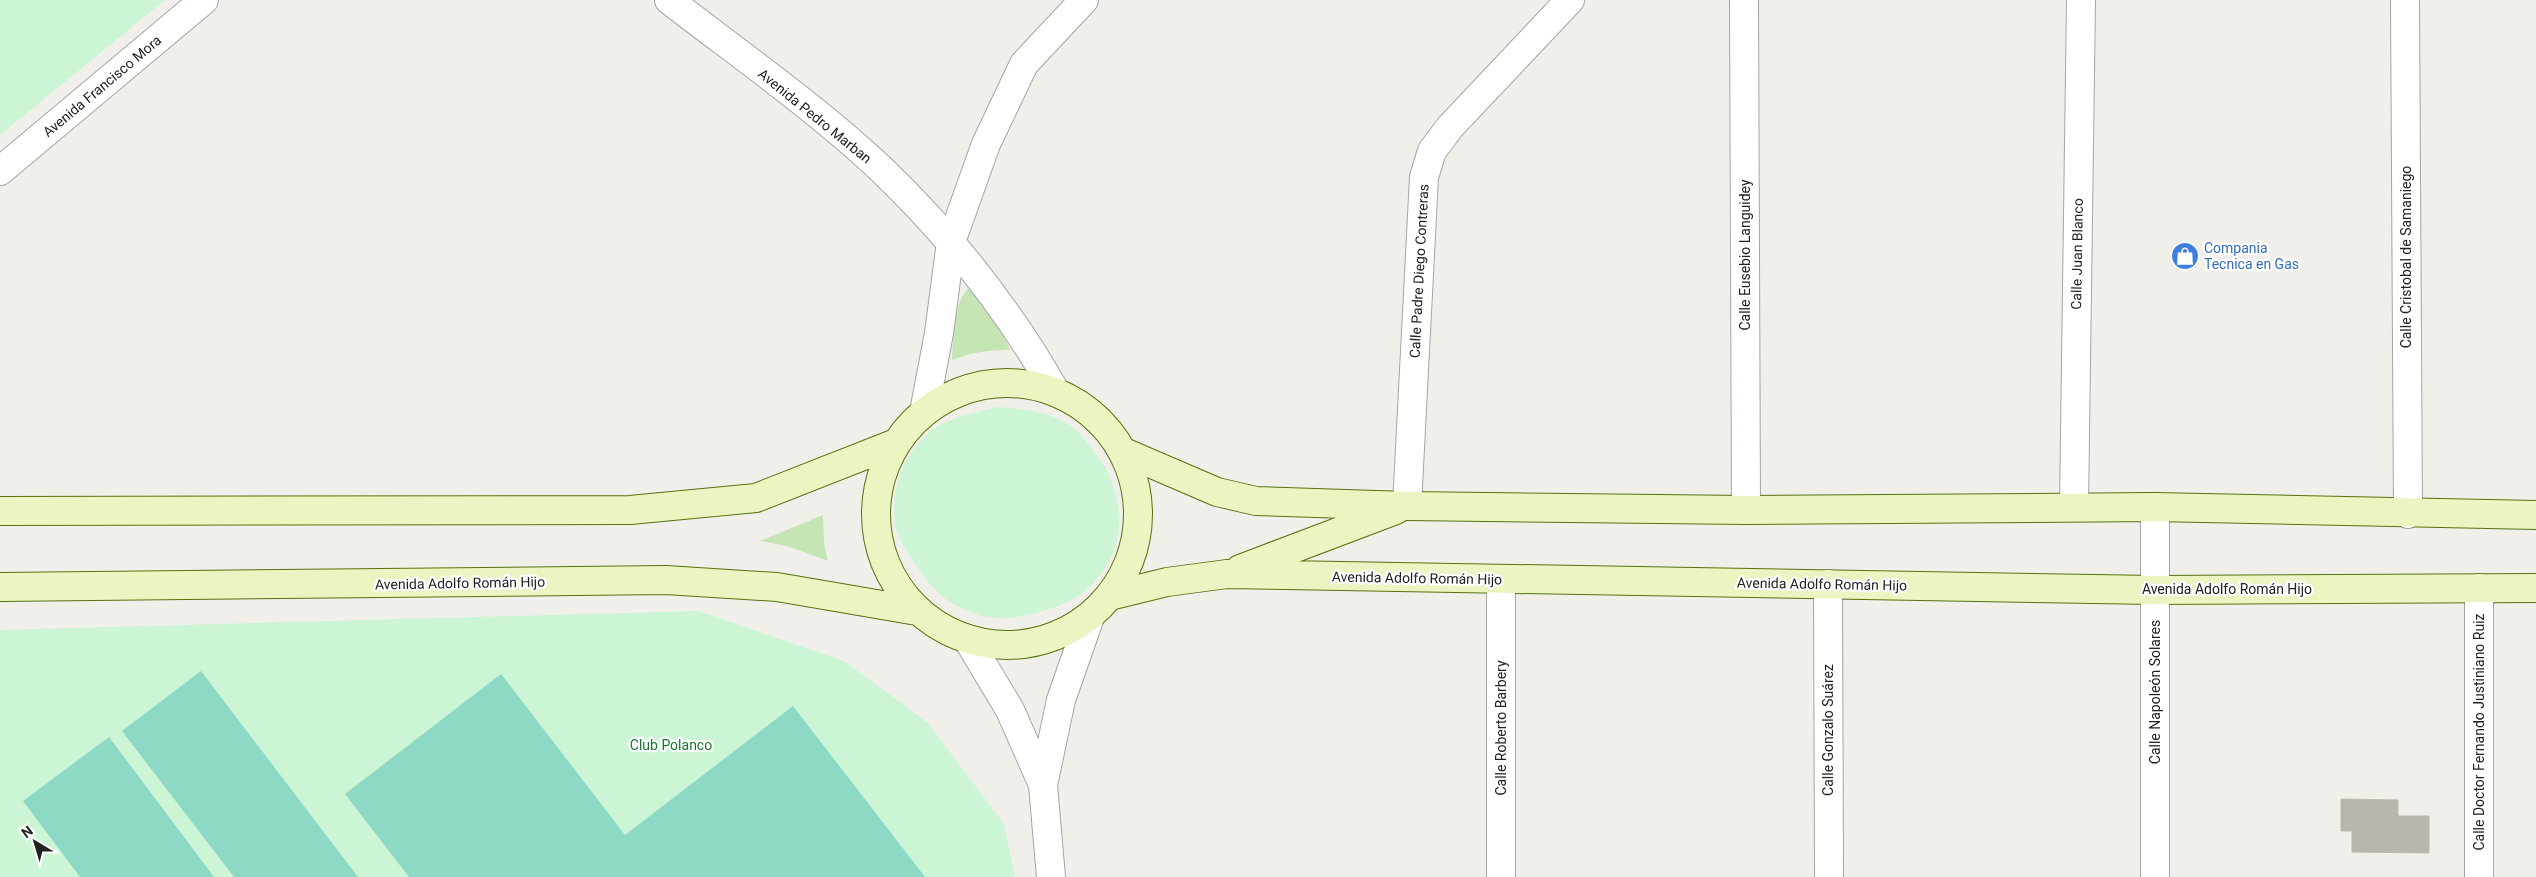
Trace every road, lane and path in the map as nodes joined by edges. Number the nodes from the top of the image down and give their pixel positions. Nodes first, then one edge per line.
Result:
1 (204, 0) edge
2 (669, 0) edge
3 (1084, 0) edge
4 (1570, 0) edge
5 (1744, 0) edge
6 (2081, 0) edge
7 (2405, 0) edge
8 (0, 171) edge
9 (951, 242) junction
10 (1055, 391) junction
11 (924, 412) junction
12 (896, 443) junction
13 (1124, 452) junction
14 (1407, 506) junction
15 (2074, 507) junction
16 (2155, 507) junction
17 (1746, 510) junction
18 (0, 511) edge
19 (2408, 514) junction
20 (2536, 515) edge
21 (1227, 574) junction
22 (1501, 580) junction
23 (1828, 584) junction
24 (0, 587) edge
25 (2479, 588) junction
26 (2536, 588) edge
27 (2155, 590) junction
28 (1110, 596) junction
29 (917, 611) junction
30 (1090, 617) junction
31 (968, 640) junction
32 (1043, 785) junction
33 (1051, 877) edge
34 (1501, 877) edge
35 (1829, 877) edge
36 (2155, 877) edge
37 (2479, 877) edge

1 - 8 street, Avenida Francisco Mora
2 - 9 street, Avenida Pedro Marban
3 - 9 street
4 - 14 street, Calle Padre Diego Contreras
5 - 17 street, Calle Eusebio Languidey
6 - 15 street, Calle Juan Blanco
7 - 19 street, Calle Cristobal de Samaniego
9 - 10 street, Avenida Pedro Marban
9 - 11 street
10 - 11 main road
10 - 13 main road
11 - 12 main road
12 - 18 main road
12 - 29 main road
13 - 14 main road
13 - 28 main road
14 - 17 main road
14 - 21 main road
15 - 16 main road
15 - 17 main road
16 - 19 main road
16 - 27 street, Calle Napoleón Solares
19 - 20 main road
21 - 22 main road, Avenida Adolfo Román Hijo
21 - 28 main road, Avenida Adolfo Román Hijo
22 - 23 main road, Avenida Adolfo Román Hijo
22 - 34 street, Calle Roberto Barbery
23 - 27 main road, Avenida Adolfo Román Hijo
23 - 35 street, Calle Gonzalo Suárez
24 - 29 main road, Avenida Adolfo Román Hijo
25 - 26 main road, Avenida Adolfo Román Hijo
25 - 27 main road, Avenida Adolfo Román Hijo
25 - 37 street, Calle Doctor Fernando Justiniano Ruiz
27 - 36 street, Calle Napoleón Solares
28 - 30 main road
29 - 31 main road
30 - 31 main road
30 - 32 street
31 - 32 street
32 - 33 street

